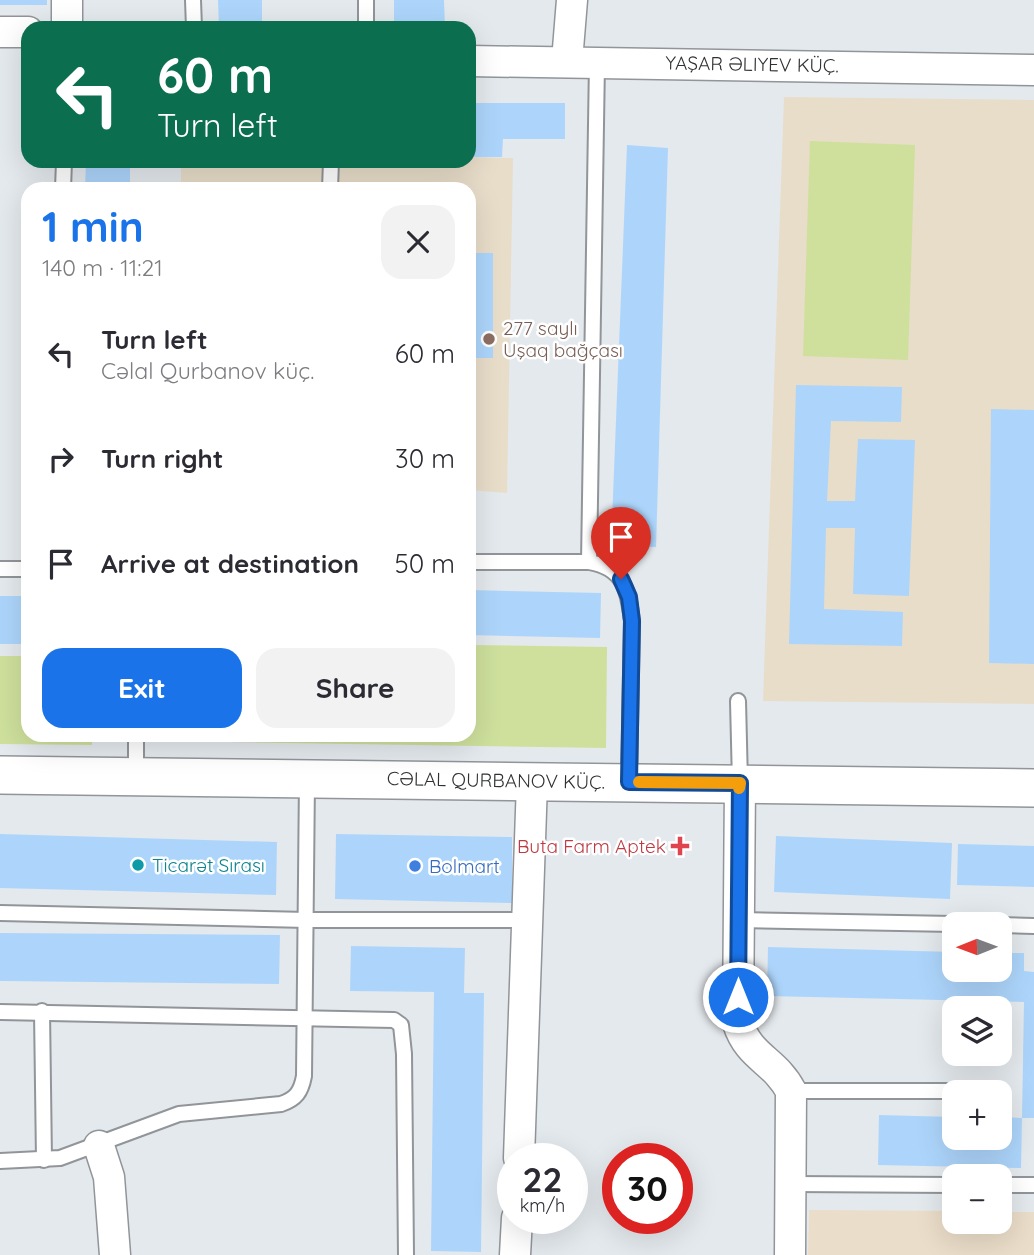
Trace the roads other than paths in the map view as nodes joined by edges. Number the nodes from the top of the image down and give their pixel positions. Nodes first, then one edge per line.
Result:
1 (67, 0) edge
2 (193, 0) edge
3 (366, 0) edge
4 (572, 0) edge
5 (67, 21) edge
6 (194, 21) edge
7 (366, 21) edge
8 (0, 32) edge
9 (21, 33) edge
10 (476, 61) edge
11 (567, 61) junction
12 (597, 62) junction
13 (1034, 69) edge
14 (476, 562) edge
15 (589, 562) junction
16 (0, 569) edge
17 (21, 569) edge
18 (738, 701) dead end
19 (136, 742) edge
20 (0, 775) edge
21 (136, 776) junction
22 (307, 778) junction
23 (533, 782) junction
24 (629, 782) junction
25 (740, 783) junction
26 (1034, 788) edge
27 (0, 913) edge
28 (307, 920) junction
29 (528, 920) junction
30 (738, 920) junction
31 (942, 924) edge
32 (1012, 925) edge
33 (1034, 926) edge
34 (42, 1011) junction
35 (0, 1012) edge
36 (306, 1018) junction
37 (791, 1091) junction
38 (942, 1091) edge
39 (520, 1143) edge
40 (99, 1146) junction
41 (44, 1160) junction
42 (0, 1161) edge
43 (791, 1184) junction
44 (942, 1185) edge
45 (1012, 1185) edge
46 (1034, 1185) edge
47 (516, 1234) edge
48 (115, 1255) edge
49 (406, 1255) edge
50 (515, 1255) edge
51 (790, 1255) edge

1 - 5 street
2 - 6 lane
3 - 7 lane
4 - 11 street
8 - 9 street
10 - 11 street, YAŞAR ƏLIYEV KÜÇ.
11 - 12 street, YAŞAR ƏLIYEV KÜÇ.
12 - 13 street, YAŞAR ƏLIYEV KÜÇ.
12 - 15 lane
14 - 15 lane
15 - 24 lane
16 - 17 lane
18 - 25 lane
19 - 21 lane
20 - 21 street, CƏLAL QURBANOV KÜÇ.
21 - 22 street, CƏLAL QURBANOV KÜÇ.
22 - 23 street, CƏLAL QURBANOV KÜÇ.
22 - 28 lane
23 - 24 street, CƏLAL QURBANOV KÜÇ.
23 - 29 street
24 - 25 street, CƏLAL QURBANOV KÜÇ.
25 - 26 street, CƏLAL QURBANOV KÜÇ.
25 - 30 street
27 - 28 lane
28 - 29 lane
28 - 36 lane
29 - 39 street
30 - 31 lane
30 - 37 street
32 - 33 lane
34 - 35 lane
34 - 36 lane
34 - 41 lane
36 - 40 lane
36 - 49 lane
37 - 38 lane
37 - 43 street
40 - 41 lane
40 - 48 street
41 - 42 lane
43 - 44 lane
43 - 51 street
45 - 46 lane
47 - 50 street

